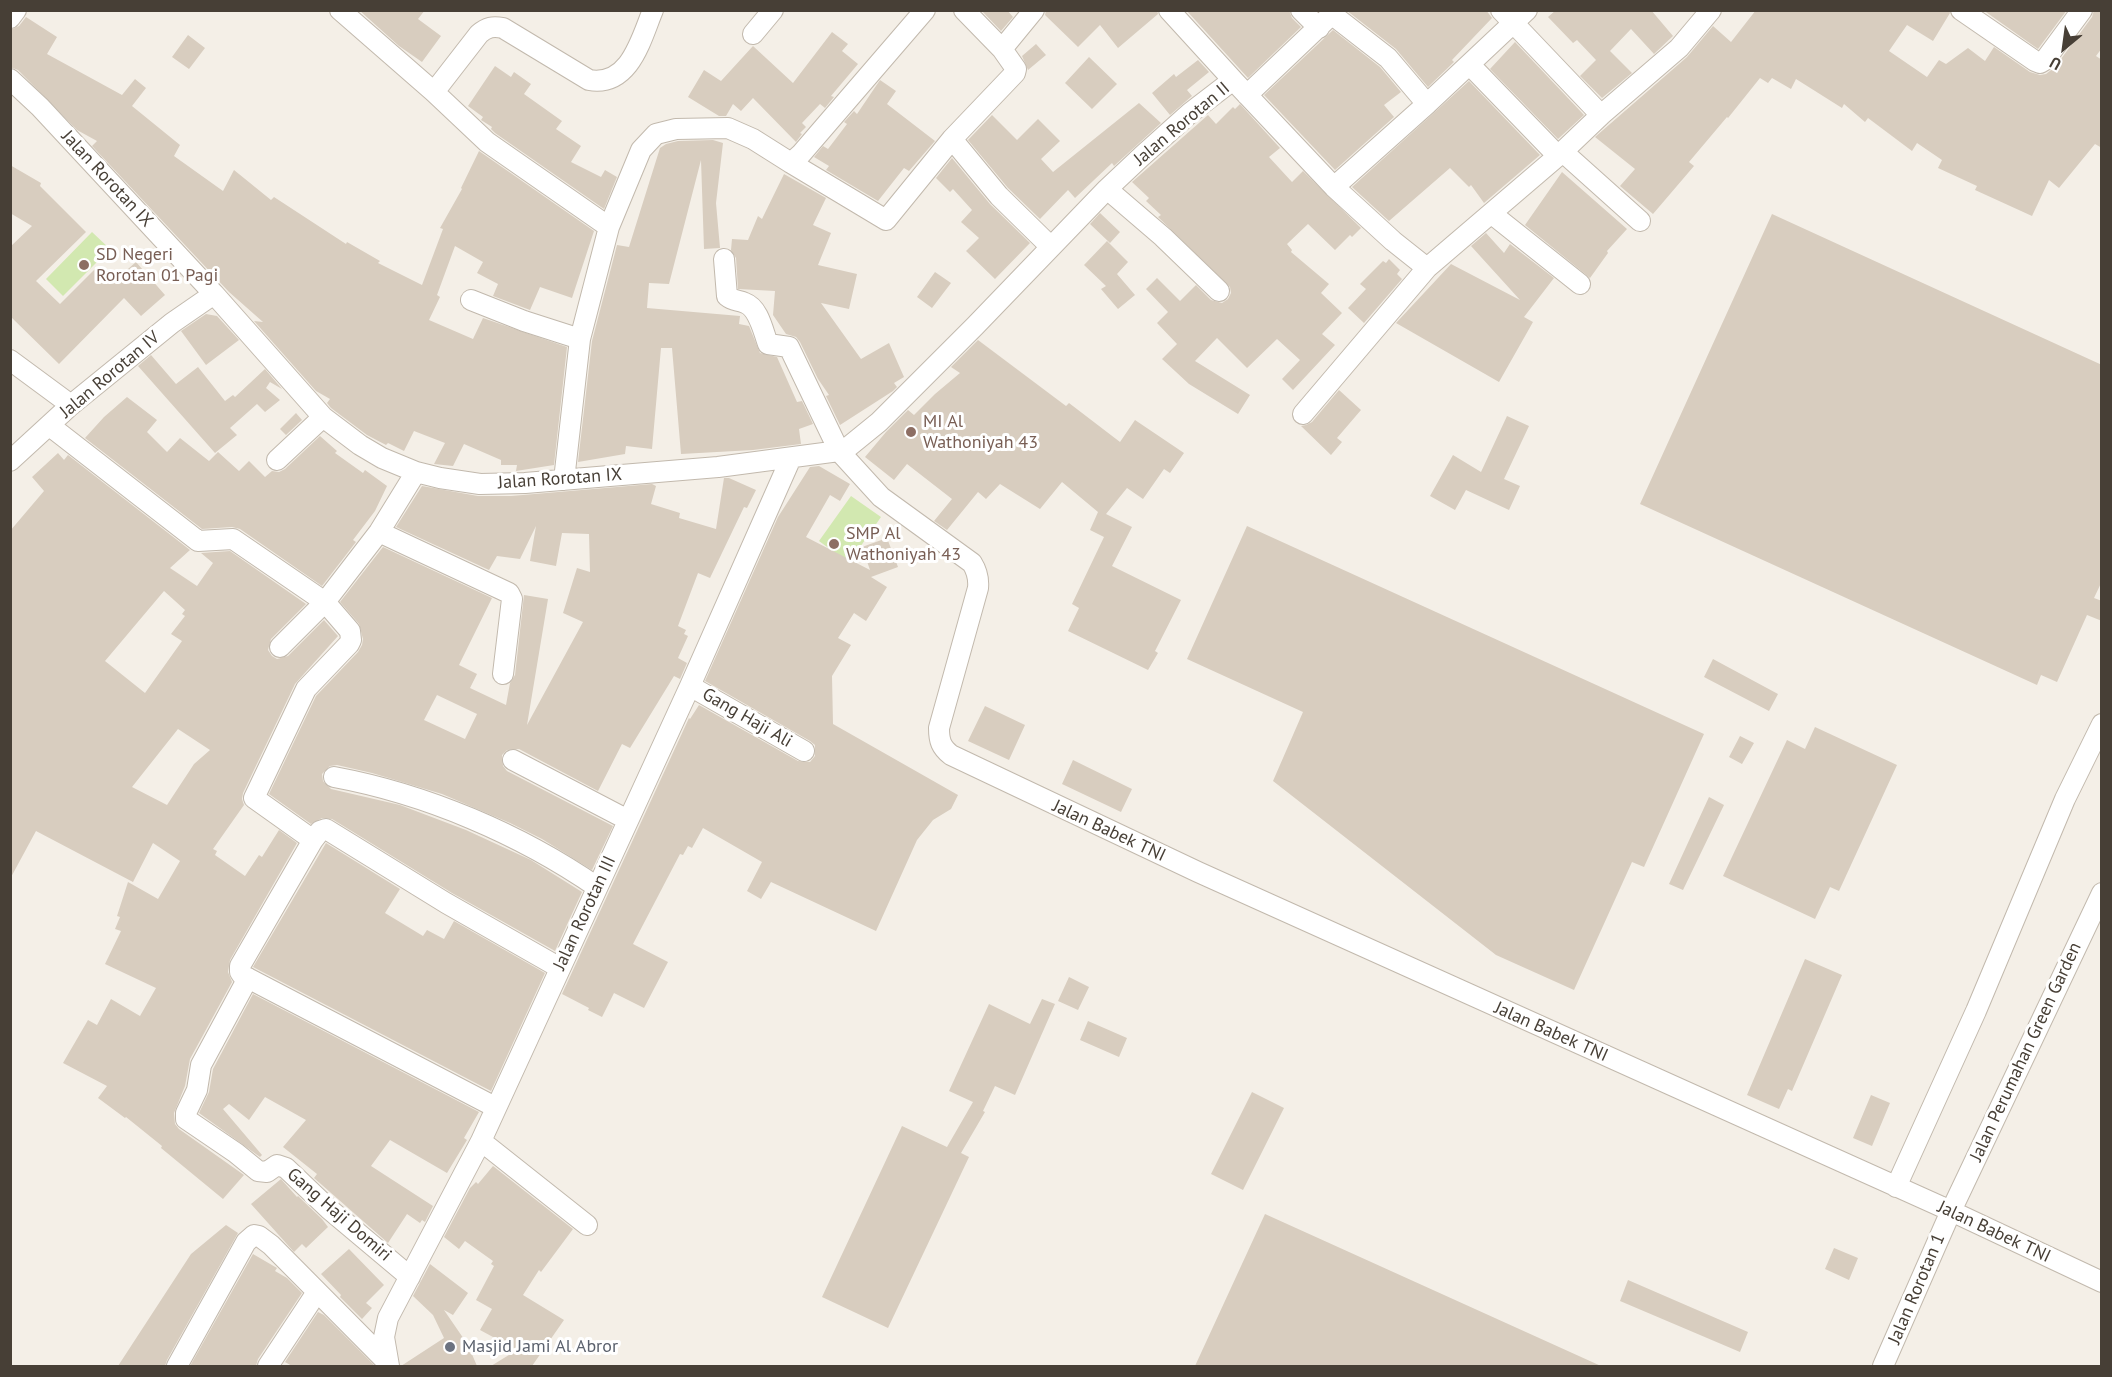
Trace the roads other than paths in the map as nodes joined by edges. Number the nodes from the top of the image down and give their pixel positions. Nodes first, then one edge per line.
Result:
1 (16, 10) edge
2 (340, 10) edge
3 (653, 10) edge
4 (773, 10) edge
5 (925, 10) edge
6 (964, 10) edge
7 (1034, 10) edge
8 (1169, 10) edge
9 (1301, 10) edge
10 (1961, 10) edge
11 (2082, 10) edge
12 (1702, 14) edge
13 (1514, 15) edge
14 (10, 18) edge
15 (1318, 28) junction
16 (753, 34) dead end
17 (1002, 49) junction
18 (1470, 65) junction
19 (10, 80) edge
20 (1233, 80) junction
21 (434, 92) junction
22 (1247, 95) junction
23 (1427, 104) junction
24 (1601, 115) junction
25 (952, 139) junction
26 (1561, 154) junction
27 (791, 163) junction
28 (1334, 187) junction
29 (1107, 189) junction
30 (1492, 214) junction
31 (1640, 221) dead end
32 (609, 226) junction
33 (1051, 247) junction
34 (724, 259) dead end
35 (1427, 268) junction
36 (1581, 284) dead end
37 (1220, 291) dead end
38 (214, 294) junction
39 (471, 300) dead end
40 (580, 339) junction
41 (10, 360) edge
42 (71, 405) junction
43 (1304, 414) dead end
44 (323, 417) junction
45 (50, 426) junction
46 (839, 451) junction
47 (791, 458) junction
48 (277, 460) dead end
49 (10, 461) edge
50 (416, 472) junction
51 (564, 480) junction
52 (379, 532) junction
53 (325, 602) junction
54 (280, 647) dead end
55 (503, 674) dead end
56 (690, 686) junction
57 (2102, 724) edge
58 (804, 751) dead end
59 (513, 760) dead end
60 (334, 777) dead end
61 (628, 820) junction
62 (313, 840) junction
63 (597, 887) junction
64 (2102, 893) edge
65 (560, 968) junction
66 (248, 978) junction
67 (495, 1107) junction
68 (481, 1140) junction
69 (1901, 1189) junction
70 (1947, 1209) junction
71 (586, 1224) dead end
72 (410, 1277) junction
73 (2102, 1282) edge
74 (317, 1292) junction
75 (389, 1364) edge
76 (177, 1366) edge
77 (268, 1366) edge
78 (1883, 1366) edge

1 - 14 street
2 - 21 street
3 - 21 street
4 - 16 street
5 - 27 street
6 - 17 street
7 - 17 street
8 - 20 street
9 - 15 street
10 - 11 street
12 - 24 street
13 - 18 street
13 - 24 street
15 - 22 street
15 - 23 street
17 - 25 street
18 - 23 street
18 - 26 street
19 - 38 street, Jalan Rorotan IX
20 - 22 street, Jalan Rorotan II
20 - 29 street, Jalan Rorotan II
21 - 32 street
22 - 28 street, Jalan Rorotan II
23 - 28 street
24 - 26 street
25 - 27 street
25 - 33 street
26 - 30 street
26 - 31 street
27 - 32 street
28 - 35 street, Jalan Rorotan II
29 - 33 street, Jalan Rorotan II
29 - 37 street
30 - 35 street
30 - 36 street
32 - 40 street
33 - 46 street, Jalan Rorotan II
34 - 46 street
35 - 43 street
38 - 42 street, Jalan Rorotan IV
38 - 44 street, Jalan Rorotan IX
39 - 40 street
40 - 51 street
41 - 42 street
42 - 45 street, Jalan Rorotan IV
44 - 48 street
44 - 50 street, Jalan Rorotan IX
45 - 49 street, Jalan Rorotan IV
45 - 53 street
46 - 47 street, Jalan Rorotan IX
46 - 69 street, Jalan Babek TNI
47 - 51 street, Jalan Rorotan IX
47 - 56 street, Jalan Rorotan III
50 - 51 street, Jalan Rorotan IX
50 - 52 street
52 - 53 street
52 - 55 street
53 - 54 street
53 - 62 street
56 - 58 street, Gang Haji Ali
56 - 61 street, Jalan Rorotan III
57 - 69 street
59 - 61 street
60 - 63 street
61 - 63 street, Jalan Rorotan III
62 - 65 street
62 - 66 street
63 - 65 street, Jalan Rorotan III
64 - 70 street, Jalan Perumahan Green Garden
65 - 67 street, Jalan Rorotan III
66 - 67 street
66 - 72 street, Gang Haji Domiri
67 - 68 street, Jalan Rorotan III
68 - 71 street
68 - 72 street, Jalan Rorotan III
69 - 70 street, Jalan Babek TNI
70 - 73 street, Jalan Babek TNI
70 - 78 street, Jalan Rorotan 1
72 - 75 street, Jalan Rorotan III
74 - 75 street
74 - 76 street
74 - 77 street

